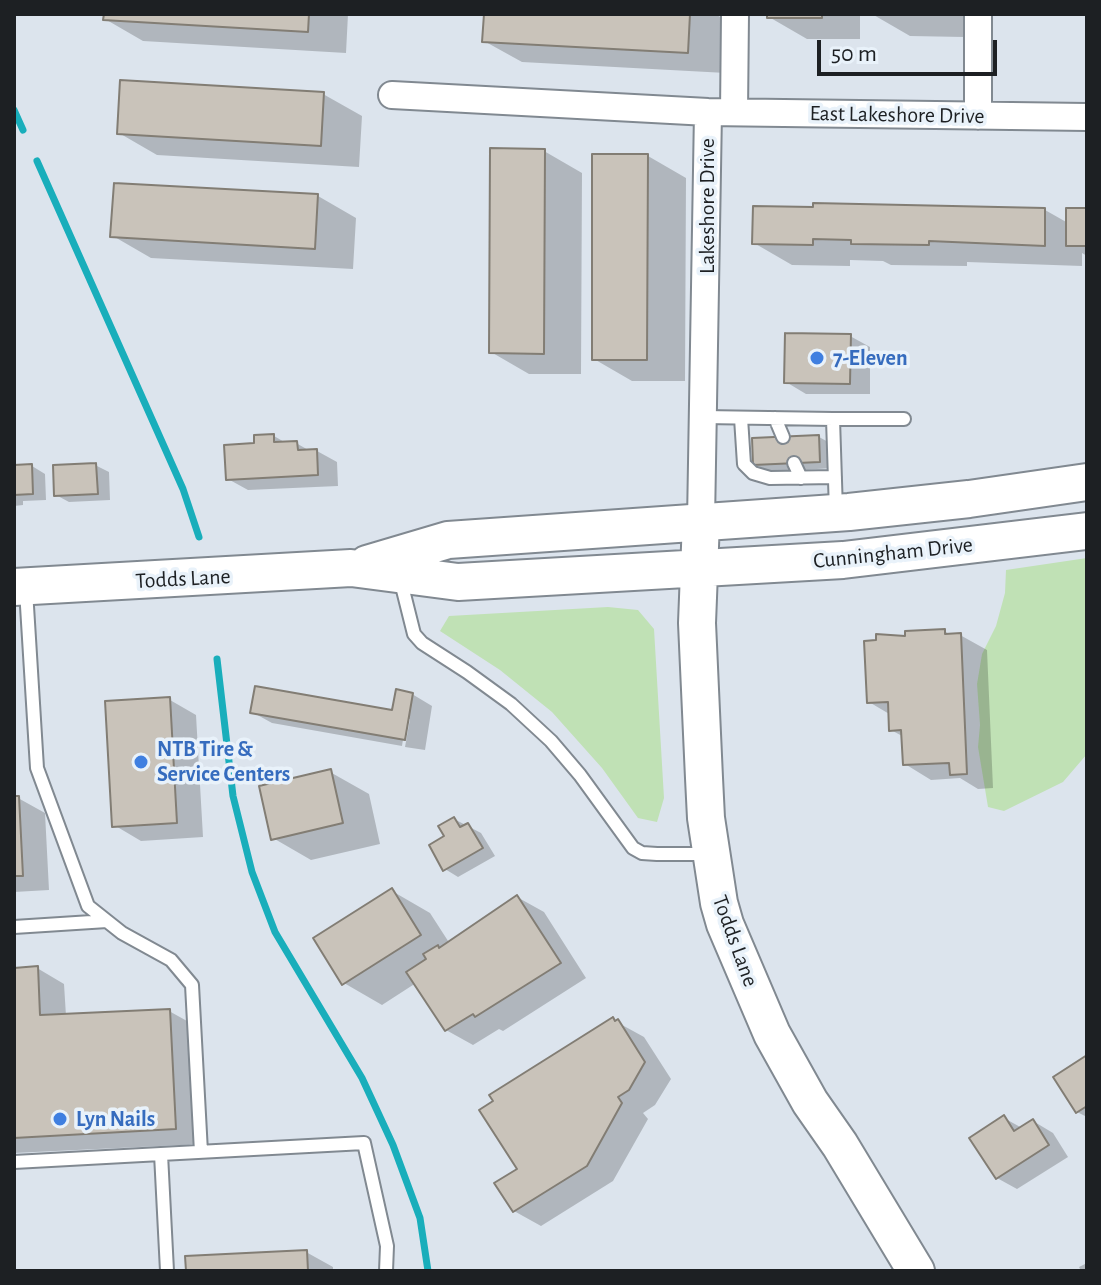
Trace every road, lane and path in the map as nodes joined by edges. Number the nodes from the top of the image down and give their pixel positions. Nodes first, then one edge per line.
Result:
1 (735, 14) edge
2 (978, 14) edge
3 (392, 95) dead end
4 (708, 112) junction
5 (734, 112) junction
6 (978, 116) junction
7 (1087, 117) edge
8 (704, 417) junction
9 (741, 418) junction
10 (775, 418) junction
11 (833, 419) junction
12 (904, 419) dead end
13 (783, 437) dead end
14 (794, 463) dead end
15 (801, 478) junction
16 (1087, 482) edge
17 (836, 495) junction
18 (701, 521) junction
19 (1087, 531) edge
20 (351, 568) junction
21 (698, 568) junction
22 (400, 574) junction
23 (20, 587) edge
24 (710, 854) junction
25 (107, 921) junction
26 (14, 927) edge
27 (201, 1152) junction
28 (161, 1154) junction
29 (14, 1162) edge
30 (167, 1271) edge
31 (386, 1271) edge
32 (916, 1271) edge

1 - 5 street
2 - 6 street
3 - 4 street, Lakeshore Drive
4 - 5 street, East Lakeshore Drive
4 - 8 street, Lakeshore Drive
5 - 6 street, East Lakeshore Drive
6 - 7 street, East Lakeshore Drive
8 - 9 lane
8 - 18 street, Lakeshore Drive
9 - 10 lane
9 - 15 lane
10 - 11 lane
10 - 13 lane
11 - 12 lane
11 - 17 lane
14 - 15 lane
15 - 17 lane
16 - 17 main road, Cunningham Drive
17 - 18 main road, Cunningham Drive
18 - 20 main road, Todds Lane
18 - 21 main road, Todds Lane
19 - 21 main road, Cunningham Drive
20 - 22 main road, Todds Lane
20 - 23 main road, Todds Lane
21 - 22 main road, Todds Lane
21 - 24 main road, Todds Lane
22 - 24 lane
23 - 25 lane
24 - 32 main road, Todds Lane
25 - 26 lane
25 - 27 lane
27 - 28 lane
27 - 31 lane
28 - 29 lane
28 - 30 lane

